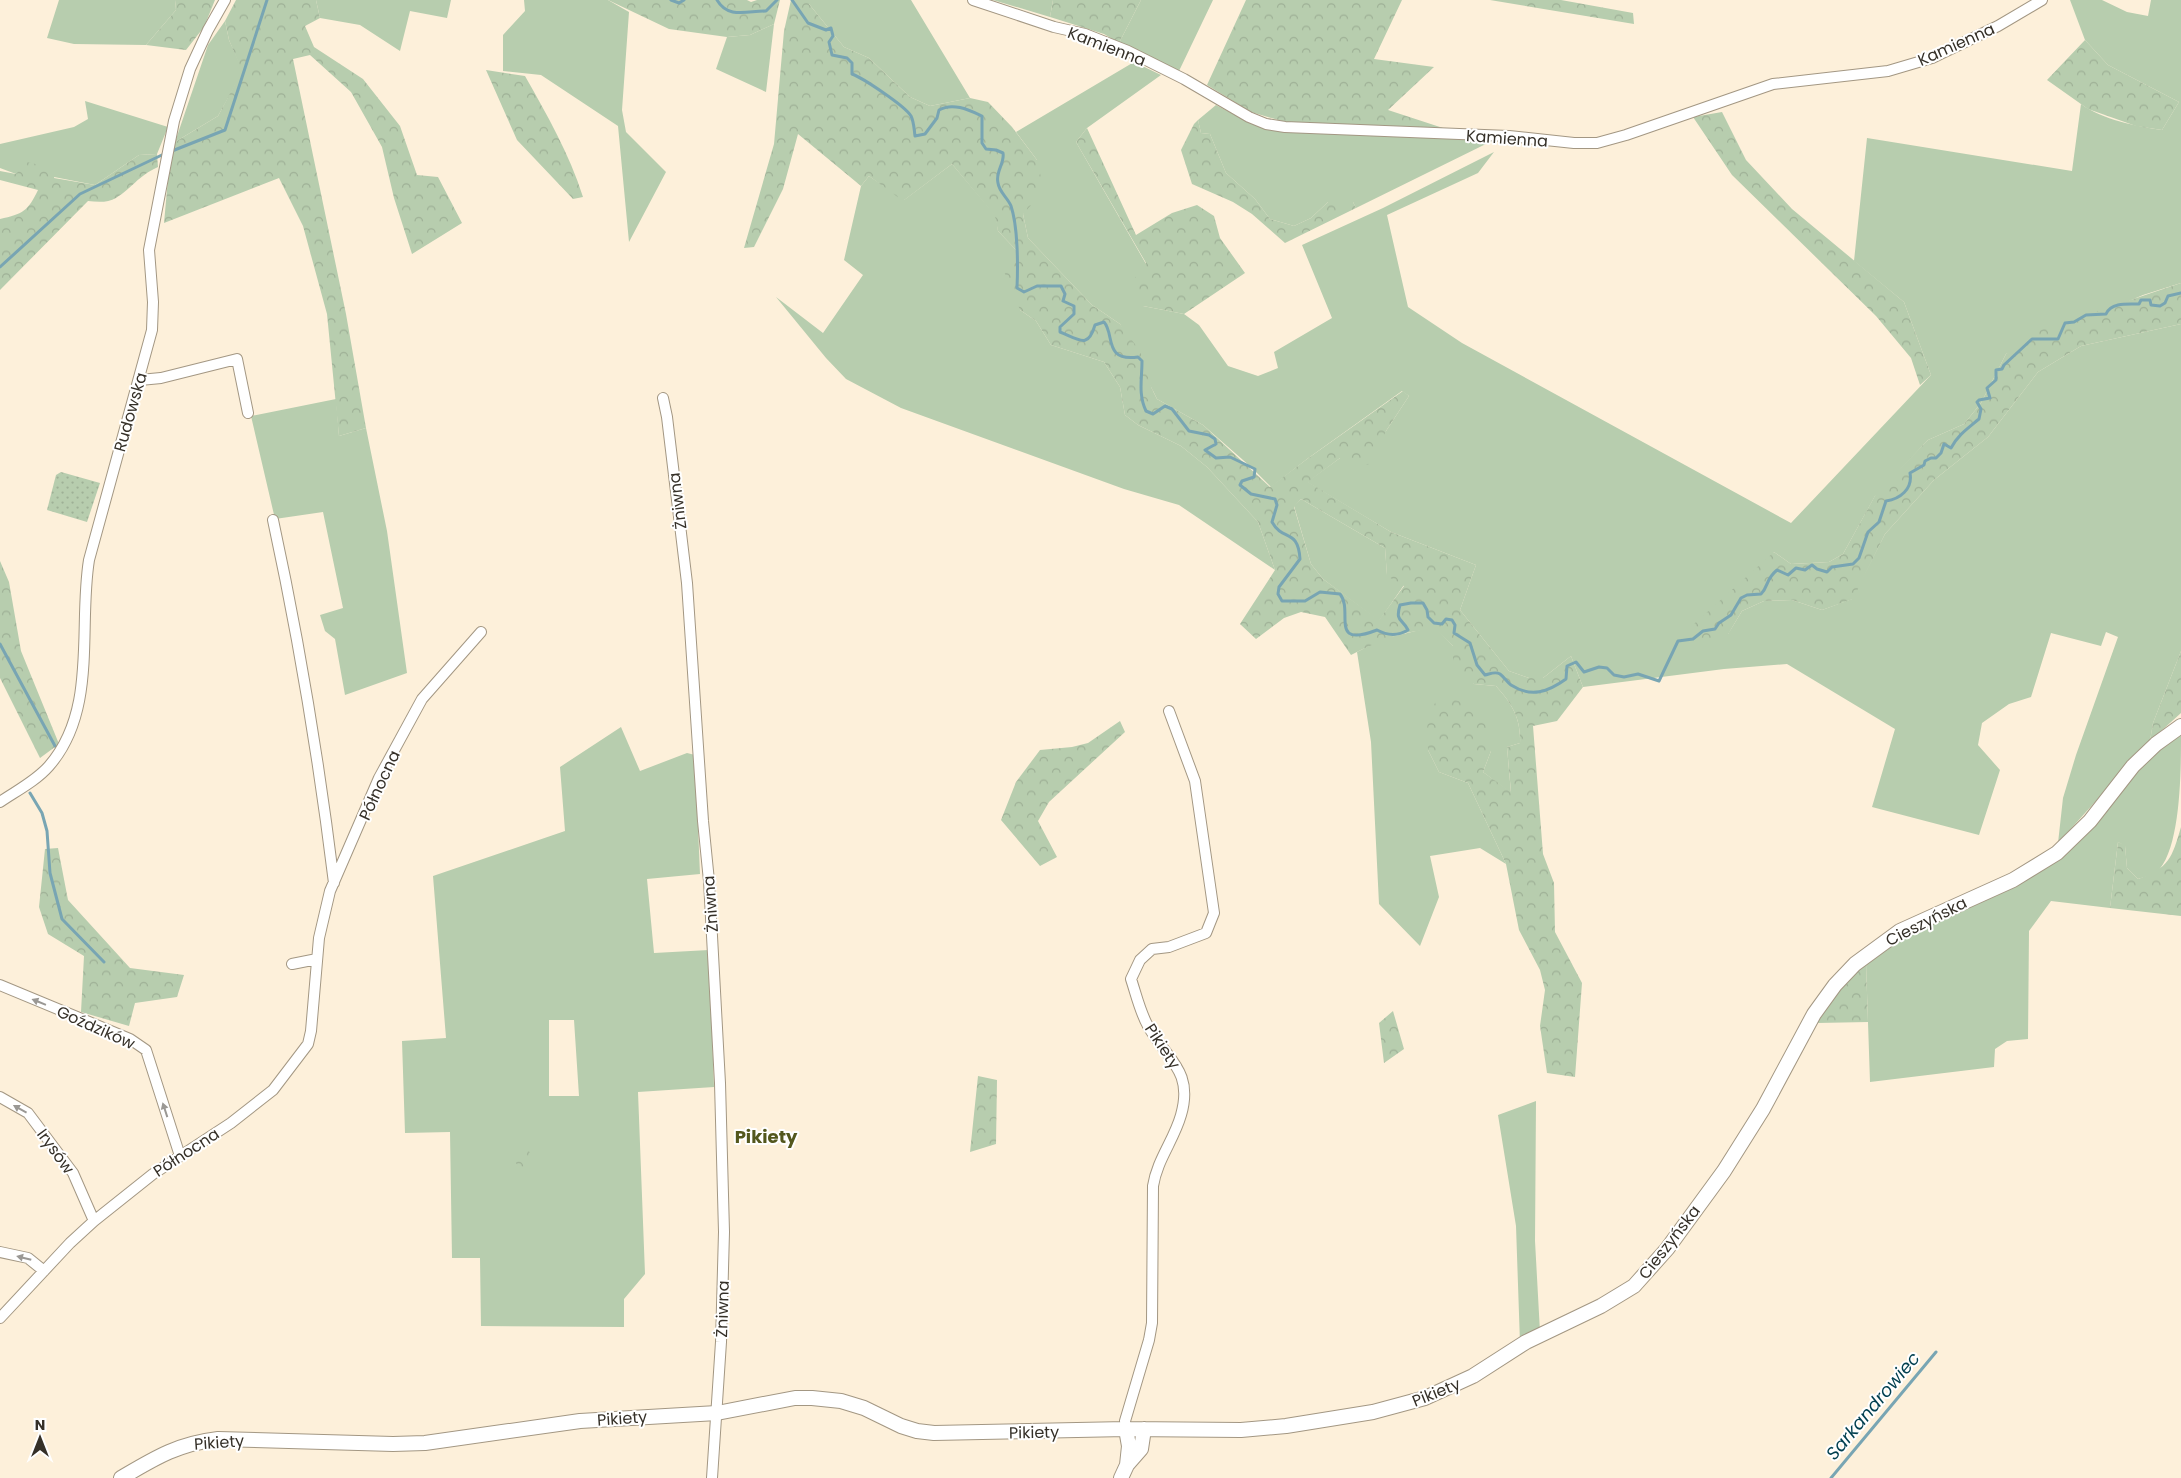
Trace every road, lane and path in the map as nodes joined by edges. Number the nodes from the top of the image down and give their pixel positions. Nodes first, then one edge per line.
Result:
1 (224, 0) edge
2 (973, 0) edge
3 (2042, 0) edge
4 (140, 380) junction
5 (663, 398) dead end
6 (248, 414) dead end
7 (273, 520) dead end
8 (481, 632) dead end
9 (1169, 711) dead end
10 (2181, 726) edge
11 (0, 802) edge
12 (334, 884) junction
13 (317, 959) junction
14 (292, 964) dead end
15 (0, 985) edge
16 (0, 1098) edge
17 (180, 1156) junction
18 (94, 1221) junction
19 (0, 1252) edge
20 (44, 1271) junction
21 (1634, 1286) joint
22 (0, 1318) edge
23 (717, 1413) junction
24 (1126, 1429) junction
25 (1144, 1429) junction
26 (1127, 1465) junction
27 (121, 1478) edge
28 (712, 1478) edge
29 (1120, 1478) edge

1 - 4 street, Rudowska
2 - 3 street, Kamienna
4 - 6 street
4 - 11 street, Rudowska
5 - 23 street, Żniwna
7 - 12 street
8 - 12 street, Północna
9 - 24 street, Pikiety
10 - 21 street, Cieszyńska
12 - 13 street, Północna
13 - 14 street
13 - 17 street, Północna
17 -> 15 street, Goździków
18 -> 16 street, Irysów
17 - 18 street, Północna
18 - 20 street, Północna
20 -> 19 street
20 - 22 street, Północna
21 - 25 street, Pikiety
23 - 24 street, Pikiety
23 - 27 street, Pikiety
23 - 28 street, Żniwna
24 - 25 street, Pikiety
24 - 26 street
25 - 26 street
26 - 29 street

